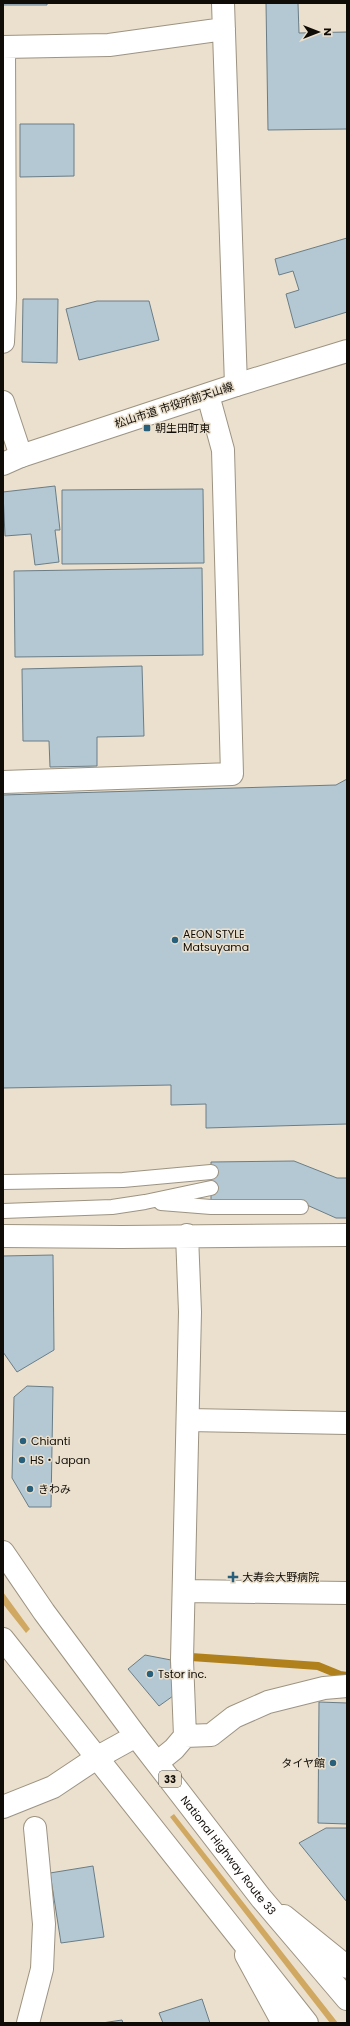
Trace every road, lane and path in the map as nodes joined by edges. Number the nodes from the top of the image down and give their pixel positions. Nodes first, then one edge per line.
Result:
1 (223, 3) edge
2 (224, 29) junction
3 (4, 47) edge
4 (4, 267) edge
5 (3, 342) edge
6 (347, 351) edge
7 (236, 385) junction
8 (208, 395) junction
9 (3, 402) edge
10 (12, 460) edge
11 (3, 782) edge
12 (211, 1172) dead end
13 (3, 1182) edge
14 (211, 1188) dead end
15 (144, 1202) junction
16 (301, 1207) dead end
17 (3, 1211) edge
18 (347, 1234) edge
19 (187, 1235) junction
20 (3, 1236) edge
21 (188, 1420) junction
22 (347, 1423) edge
23 (3, 1552) edge
24 (184, 1591) junction
25 (347, 1593) edge
26 (3, 1639) edge
27 (347, 1686) edge
28 (136, 1736) junction
29 (186, 1736) junction
30 (98, 1757) junction
31 (158, 1762) junction
32 (3, 1807) edge
33 (35, 1828) dead end
34 (261, 1898) junction
35 (230, 1925) junction
36 (347, 1967) edge
37 (347, 1999) edge
38 (28, 2023) edge
39 (282, 2023) edge
40 (307, 2023) edge

1 - 2 main road
2 - 3 main road
2 - 7 main road
3 - 4 main road
4 - 5 main road
6 - 7 main road, 松山市道 市役所前天山線
7 - 8 main road, 松山市道 市役所前天山線
8 - 10 main road, 松山市道 市役所前天山線
8 - 11 main road
9 - 10 main road
12 - 13 lane
14 - 15 lane
15 - 16 lane
15 - 17 lane
18 - 19 main road
19 - 20 main road
19 - 21 main road
21 - 22 main road
21 - 24 main road
23 - 28 main road, National Highway Route 33 / 33
24 - 25 main road
24 - 29 main road
26 - 30 main road
27 - 29 main road
28 - 30 main road
28 - 31 main road, National Highway Route 33 / 33
29 - 31 main road
30 - 32 main road
30 - 35 main road
31 - 34 main road, National Highway Route 33 / 33
33 - 38 main road
34 - 36 main road
34 - 37 main road, National Highway Route 33 / 33
35 - 39 main road
35 - 40 main road

